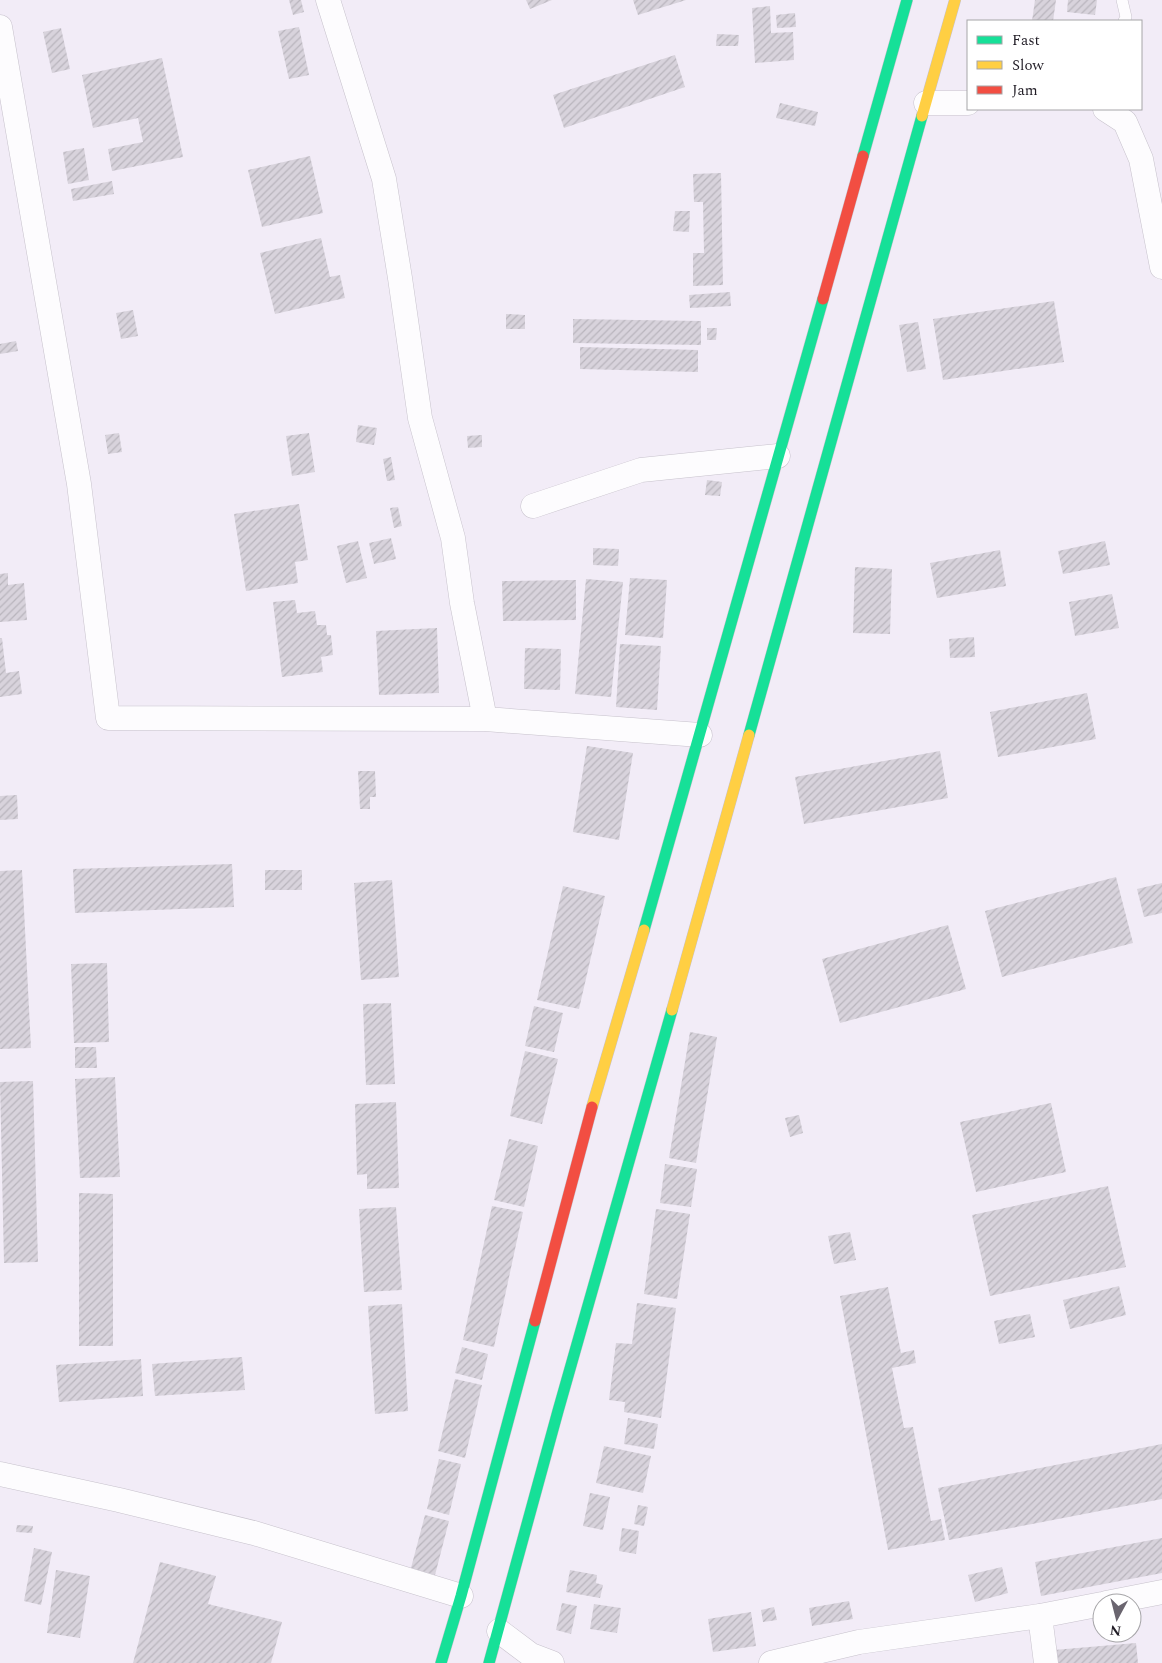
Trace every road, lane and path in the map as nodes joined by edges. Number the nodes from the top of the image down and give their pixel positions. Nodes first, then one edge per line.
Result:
1 (328, 0) edge
2 (907, 0) edge
3 (955, 0) edge
4 (1122, 0) edge
5 (1124, 20) edge
6 (0, 27) edge
7 (926, 103) junction
8 (967, 103) edge
9 (1107, 110) edge
10 (1162, 267) edge
11 (778, 456) junction
12 (533, 506) dead end
13 (485, 719) junction
14 (700, 735) junction
15 (0, 1474) edge
16 (1162, 1592) edge
17 (462, 1596) junction
18 (1142, 1596) edge
19 (1092, 1606) edge
20 (1040, 1616) junction
21 (499, 1631) junction
22 (442, 1663) edge
23 (489, 1663) edge
24 (552, 1663) edge
25 (771, 1663) edge
26 (1046, 1663) edge

1 - 13 street
2 - 11 main road
3 - 7 main road
4 - 5 lane
6 - 13 street
7 - 8 street
7 - 21 main road
9 - 10 street
11 - 12 street
11 - 14 main road
13 - 14 street
14 - 17 main road
15 - 17 street
16 - 18 street
17 - 22 main road
19 - 20 street
20 - 25 street
20 - 26 street
21 - 23 main road
21 - 24 street

